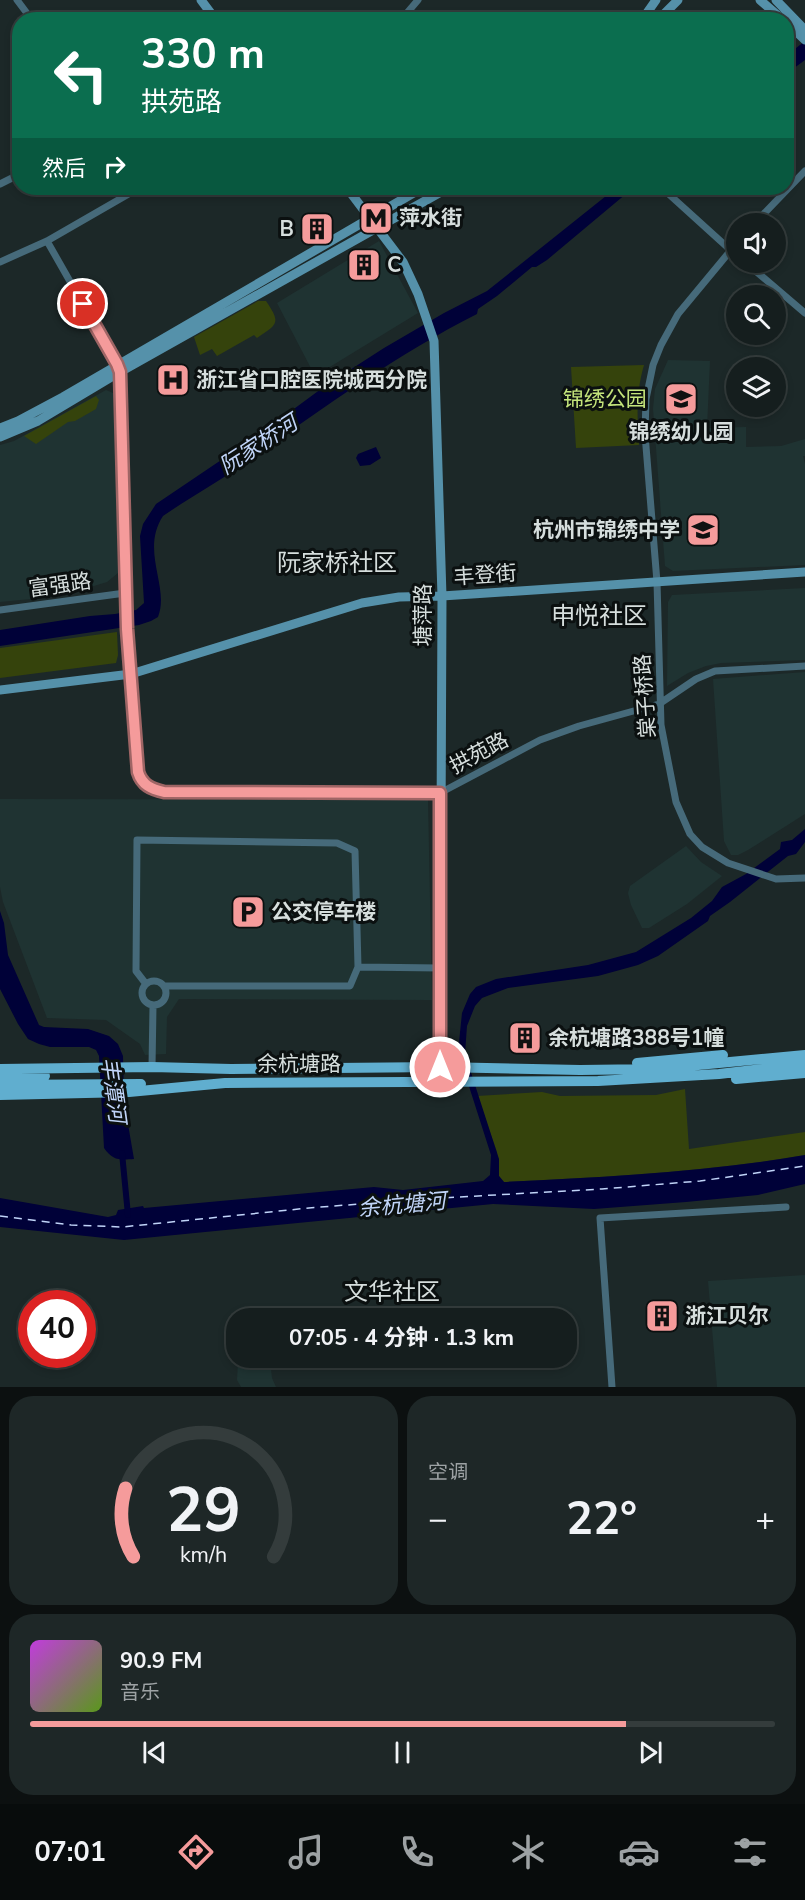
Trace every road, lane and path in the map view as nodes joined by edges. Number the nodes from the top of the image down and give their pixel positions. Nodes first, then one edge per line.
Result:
1 (678, 0) edge
2 (760, 0) edge
3 (776, 0) edge
4 (666, 12) edge
5 (774, 12) edge
6 (786, 12) edge
7 (805, 171) edge
8 (794, 182) edge
9 (127, 195) edge
10 (353, 195) edge
11 (409, 195) edge
12 (436, 195) edge
13 (670, 195) edge
14 (782, 195) edge
15 (765, 213) edge
16 (371, 216) junction
17 (379, 228) junction
18 (47, 241) junction
19 (726, 246) edge
20 (0, 262) edge
21 (726, 262) edge
22 (759, 273) edge
23 (805, 313) edge
24 (118, 368) junction
25 (0, 428) edge
26 (0, 437) edge
27 (805, 572) edge
28 (657, 582) junction
29 (125, 593) junction
30 (442, 596) junction
31 (0, 610) edge
32 (805, 666) edge
33 (131, 674) junction
34 (0, 690) edge
35 (659, 704) junction
36 (440, 793) junction
37 (805, 878) edge
38 (358, 967) junction
39 (440, 968) junction
40 (146, 984) junction
41 (164, 986) junction
42 (153, 1006) junction
43 (805, 1048) edge
44 (805, 1055) edge
45 (805, 1064) edge
46 (152, 1067) junction
47 (440, 1067) junction
48 (0, 1069) edge
49 (231, 1070) junction
50 (580, 1070) junction
51 (805, 1073) edge
52 (0, 1077) edge
53 (95, 1080) junction
54 (129, 1080) junction
55 (598, 1081) junction
56 (0, 1085) edge
57 (0, 1095) edge
58 (786, 1207) dead end
59 (612, 1387) edge

1 - 4 street
2 - 5 street
3 - 6 street
7 - 8 street
9 - 18 street
10 - 16 street, 塘萍路
11 - 16 street
12 - 17 street
13 - 19 street
14 - 15 street
16 - 17 street, 塘萍路
16 - 24 street
17 - 24 street
17 - 30 street, 塘萍路
18 - 20 street
18 - 24 street, 拱苑路
21 - 28 street, 棠子桥路
22 - 23 street
24 - 25 street
24 - 26 street
24 - 29 street, 拱苑路
27 - 28 street, 丰登街
28 - 30 street, 丰登街
28 - 35 street, 棠子桥路
29 - 31 street, 富强路
29 - 33 street, 拱苑路
30 - 33 street, 丰登街
30 - 36 street, 塘萍路
32 - 35 street, 拱苑路
33 - 34 street, 丰登街
33 - 36 street, 拱苑路
35 - 36 street, 拱苑路
35 - 37 street, 棠子桥路
36 - 39 street, 塘萍路
38 - 39 street
38 - 40 street
38 - 41 street
39 - 47 street, 塘萍路
40 - 41 street
40 - 42 street
41 - 42 street
42 - 46 street
43 - 50 main road, 余杭塘路
44 - 50 main road, 余杭塘路
45 - 55 main road, 余杭塘路
46 - 49 main road, 余杭塘路
46 - 54 main road, 余杭塘路
47 - 49 main road, 余杭塘路
47 - 50 main road, 余杭塘路
48 - 53 main road, 余杭塘路
49 - 54 main road
51 - 55 main road, 余杭塘路
52 - 53 main road
53 - 54 main road, 余杭塘路
53 - 54 main road, 余杭塘路
53 - 56 main road
53 - 57 main road, 余杭塘路
54 - 55 main road, 余杭塘路
58 - 59 street

